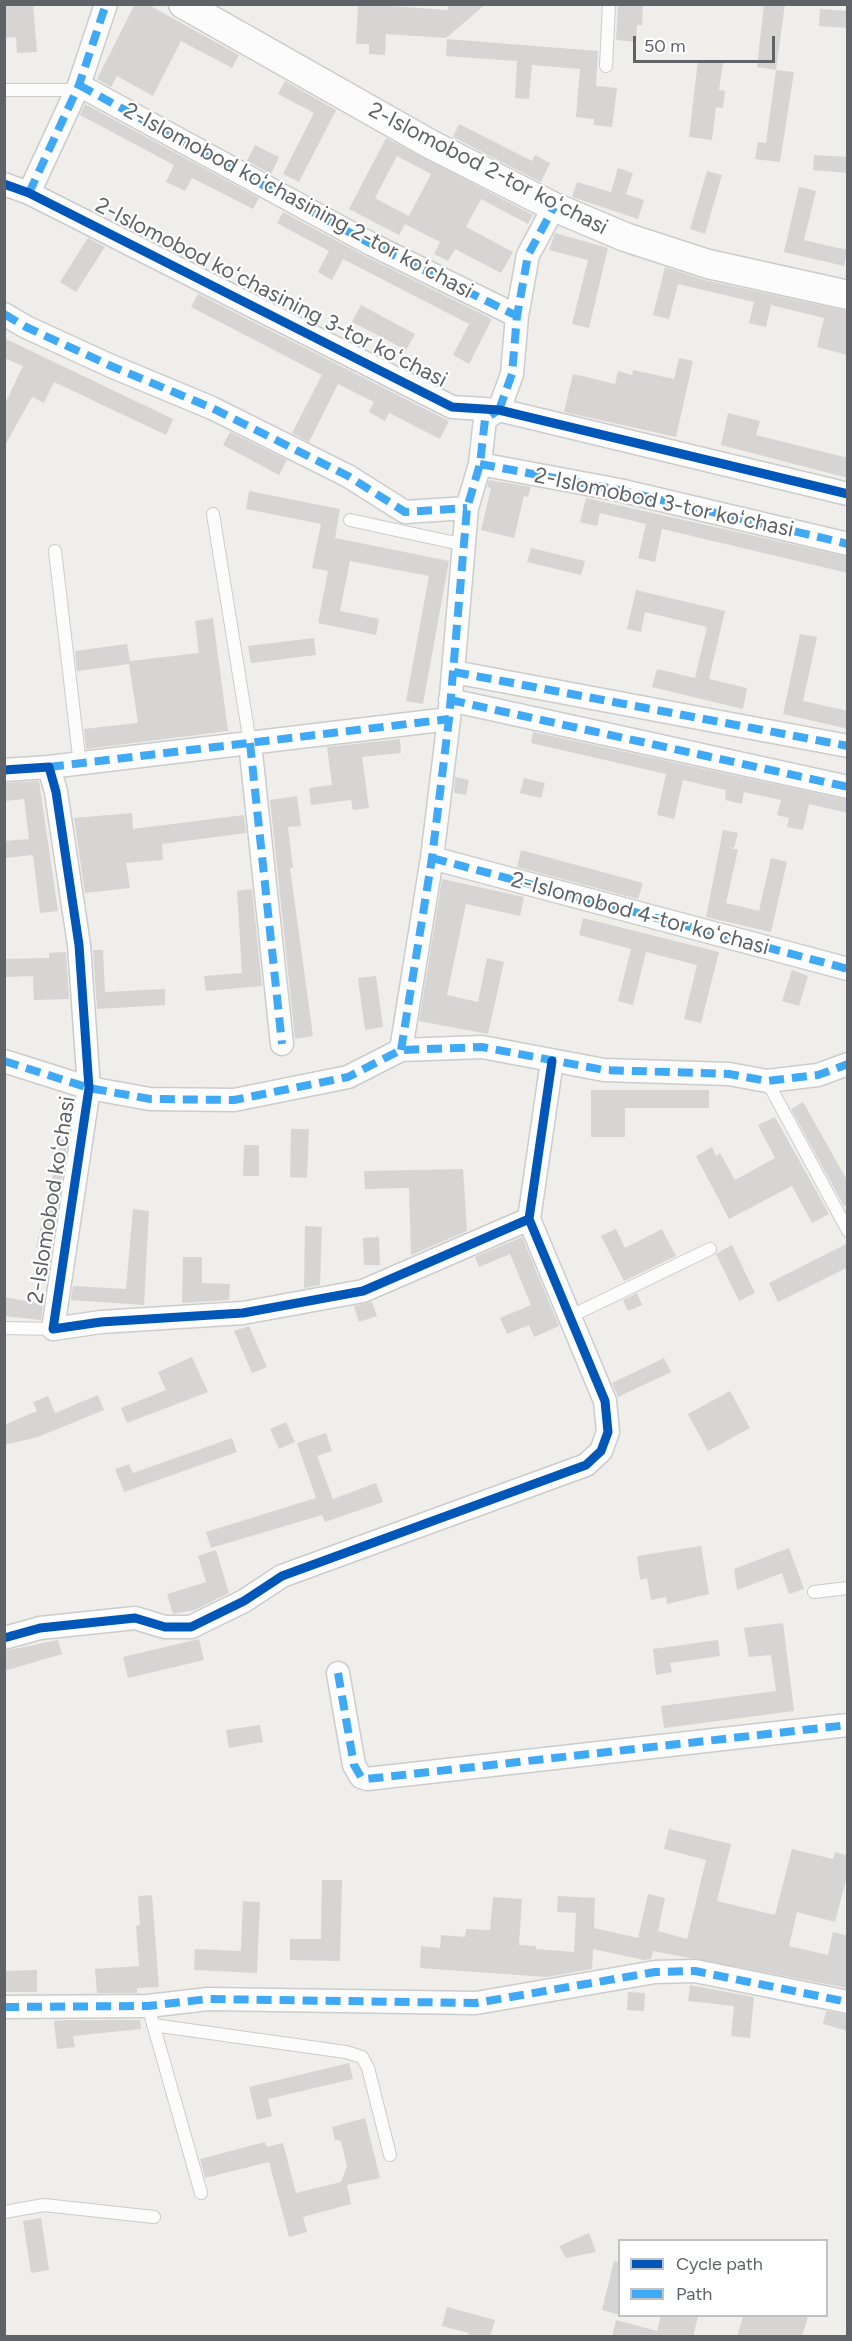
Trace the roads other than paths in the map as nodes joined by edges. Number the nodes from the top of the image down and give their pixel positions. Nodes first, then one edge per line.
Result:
1 (106, 4) edge
2 (183, 4) edge
3 (609, 4) edge
4 (606, 66) dead end
5 (78, 87) junction
6 (4, 90) edge
7 (4, 184) edge
8 (29, 193) junction
9 (554, 207) junction
10 (848, 295) edge
11 (4, 314) edge
12 (517, 316) junction
13 (500, 410) junction
14 (480, 464) junction
15 (848, 494) edge
16 (466, 508) junction
17 (213, 514) dead end
18 (350, 520) dead end
19 (848, 544) edge
20 (465, 546) junction
21 (55, 551) dead end
22 (454, 672) junction
23 (449, 710) junction
24 (250, 743) junction
25 (848, 746) edge
26 (80, 765) junction
27 (49, 767) junction
28 (4, 770) edge
29 (848, 787) edge
30 (432, 858) junction
31 (848, 969) edge
32 (282, 1044) dead end
33 (401, 1050) junction
34 (552, 1060) junction
35 (4, 1061) edge
36 (848, 1064) edge
37 (767, 1081) junction
38 (89, 1088) junction
39 (529, 1219) junction
40 (848, 1231) edge
41 (710, 1249) dead end
42 (569, 1317) junction
43 (4, 1328) edge
44 (53, 1329) junction
45 (848, 1588) edge
46 (814, 1592) dead end
47 (4, 1638) edge
48 (338, 1672) dead end
49 (848, 1725) edge
50 (848, 2002) edge
51 (4, 2007) edge
52 (151, 2016) junction
53 (390, 2155) dead end
54 (201, 2193) dead end
55 (4, 2212) edge
56 (154, 2217) dead end

1 - 5 street
2 - 9 street, 2-Islomobod 2-tor koʻchasi
3 - 4 lane
5 - 6 lane
5 - 8 street
5 - 12 street, 2-Islomobod koʻchasining 2-tor koʻchasi
7 - 8 street, 2-Islomobod koʻchasining 3-tor koʻchasi
8 - 13 street, 2-Islomobod koʻchasining 3-tor koʻchasi
9 - 10 street, 2-Islomobod 2-tor koʻchasi
9 - 12 street
11 - 16 street
12 - 13 street
13 - 14 street
13 - 15 street
14 - 16 street
14 - 19 street, 2-Islomobod 3-tor koʻchasi
16 - 20 street
17 - 24 lane
18 - 20 lane
20 - 22 street
21 - 26 lane
22 - 23 street
22 - 25 street
23 - 24 street
23 - 29 street
23 - 30 street
24 - 26 street
24 - 32 street
26 - 27 street
27 - 28 street
27 - 38 street, 2-Islomobod koʻchasi
30 - 31 street, 2-Islomobod 4-tor koʻchasi
30 - 33 street
33 - 34 street
33 - 38 street
34 - 37 street
34 - 39 street
35 - 38 street
36 - 37 street
37 - 40 lane
38 - 44 street, 2-Islomobod koʻchasi
39 - 42 street
39 - 44 street, 2-Islomobod koʻchasi
41 - 42 lane
42 - 47 street
43 - 44 lane
45 - 46 lane
48 - 49 street
50 - 52 street
51 - 52 street
52 - 53 lane
52 - 54 lane
55 - 56 lane

